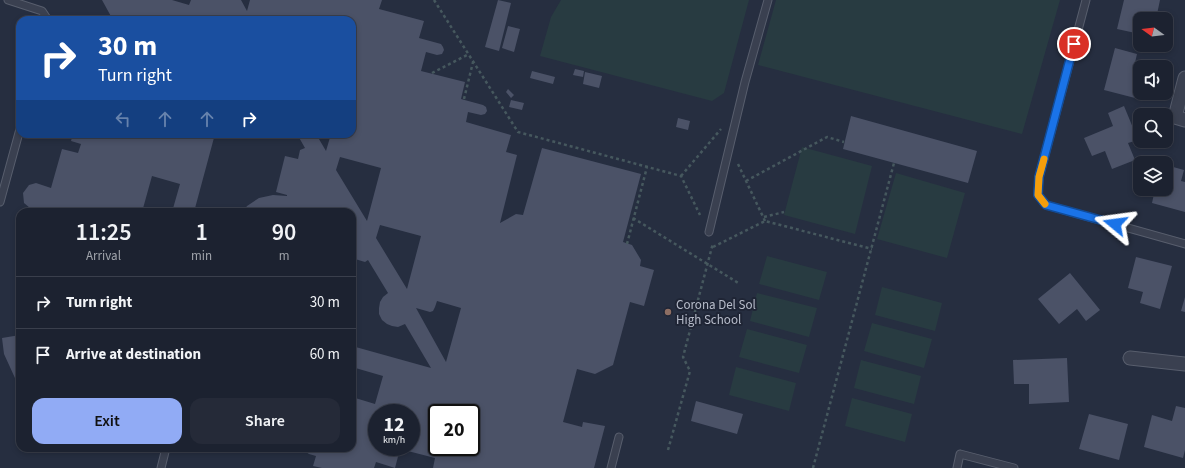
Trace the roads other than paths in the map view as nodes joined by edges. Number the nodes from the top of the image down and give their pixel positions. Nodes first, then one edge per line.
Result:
1 (8, 0) edge
2 (768, 0) edge
3 (1086, 0) edge
4 (45, 16) edge
5 (1185, 78) edge
6 (1180, 119) edge
7 (18, 138) edge
8 (0, 202) edge
9 (709, 232) road end
10 (1185, 244) edge
11 (1130, 358) dead end
12 (1185, 364) edge
13 (619, 437) dead end
14 (165, 452) edge
15 (161, 468) edge
16 (611, 468) edge
17 (957, 468) edge
18 (1014, 468) edge

1 - 4 lane
2 - 9 lane
3 - 10 lane
5 - 6 street
7 - 8 lane
11 - 12 street
13 - 16 lane
14 - 15 lane
17 - 18 lane

